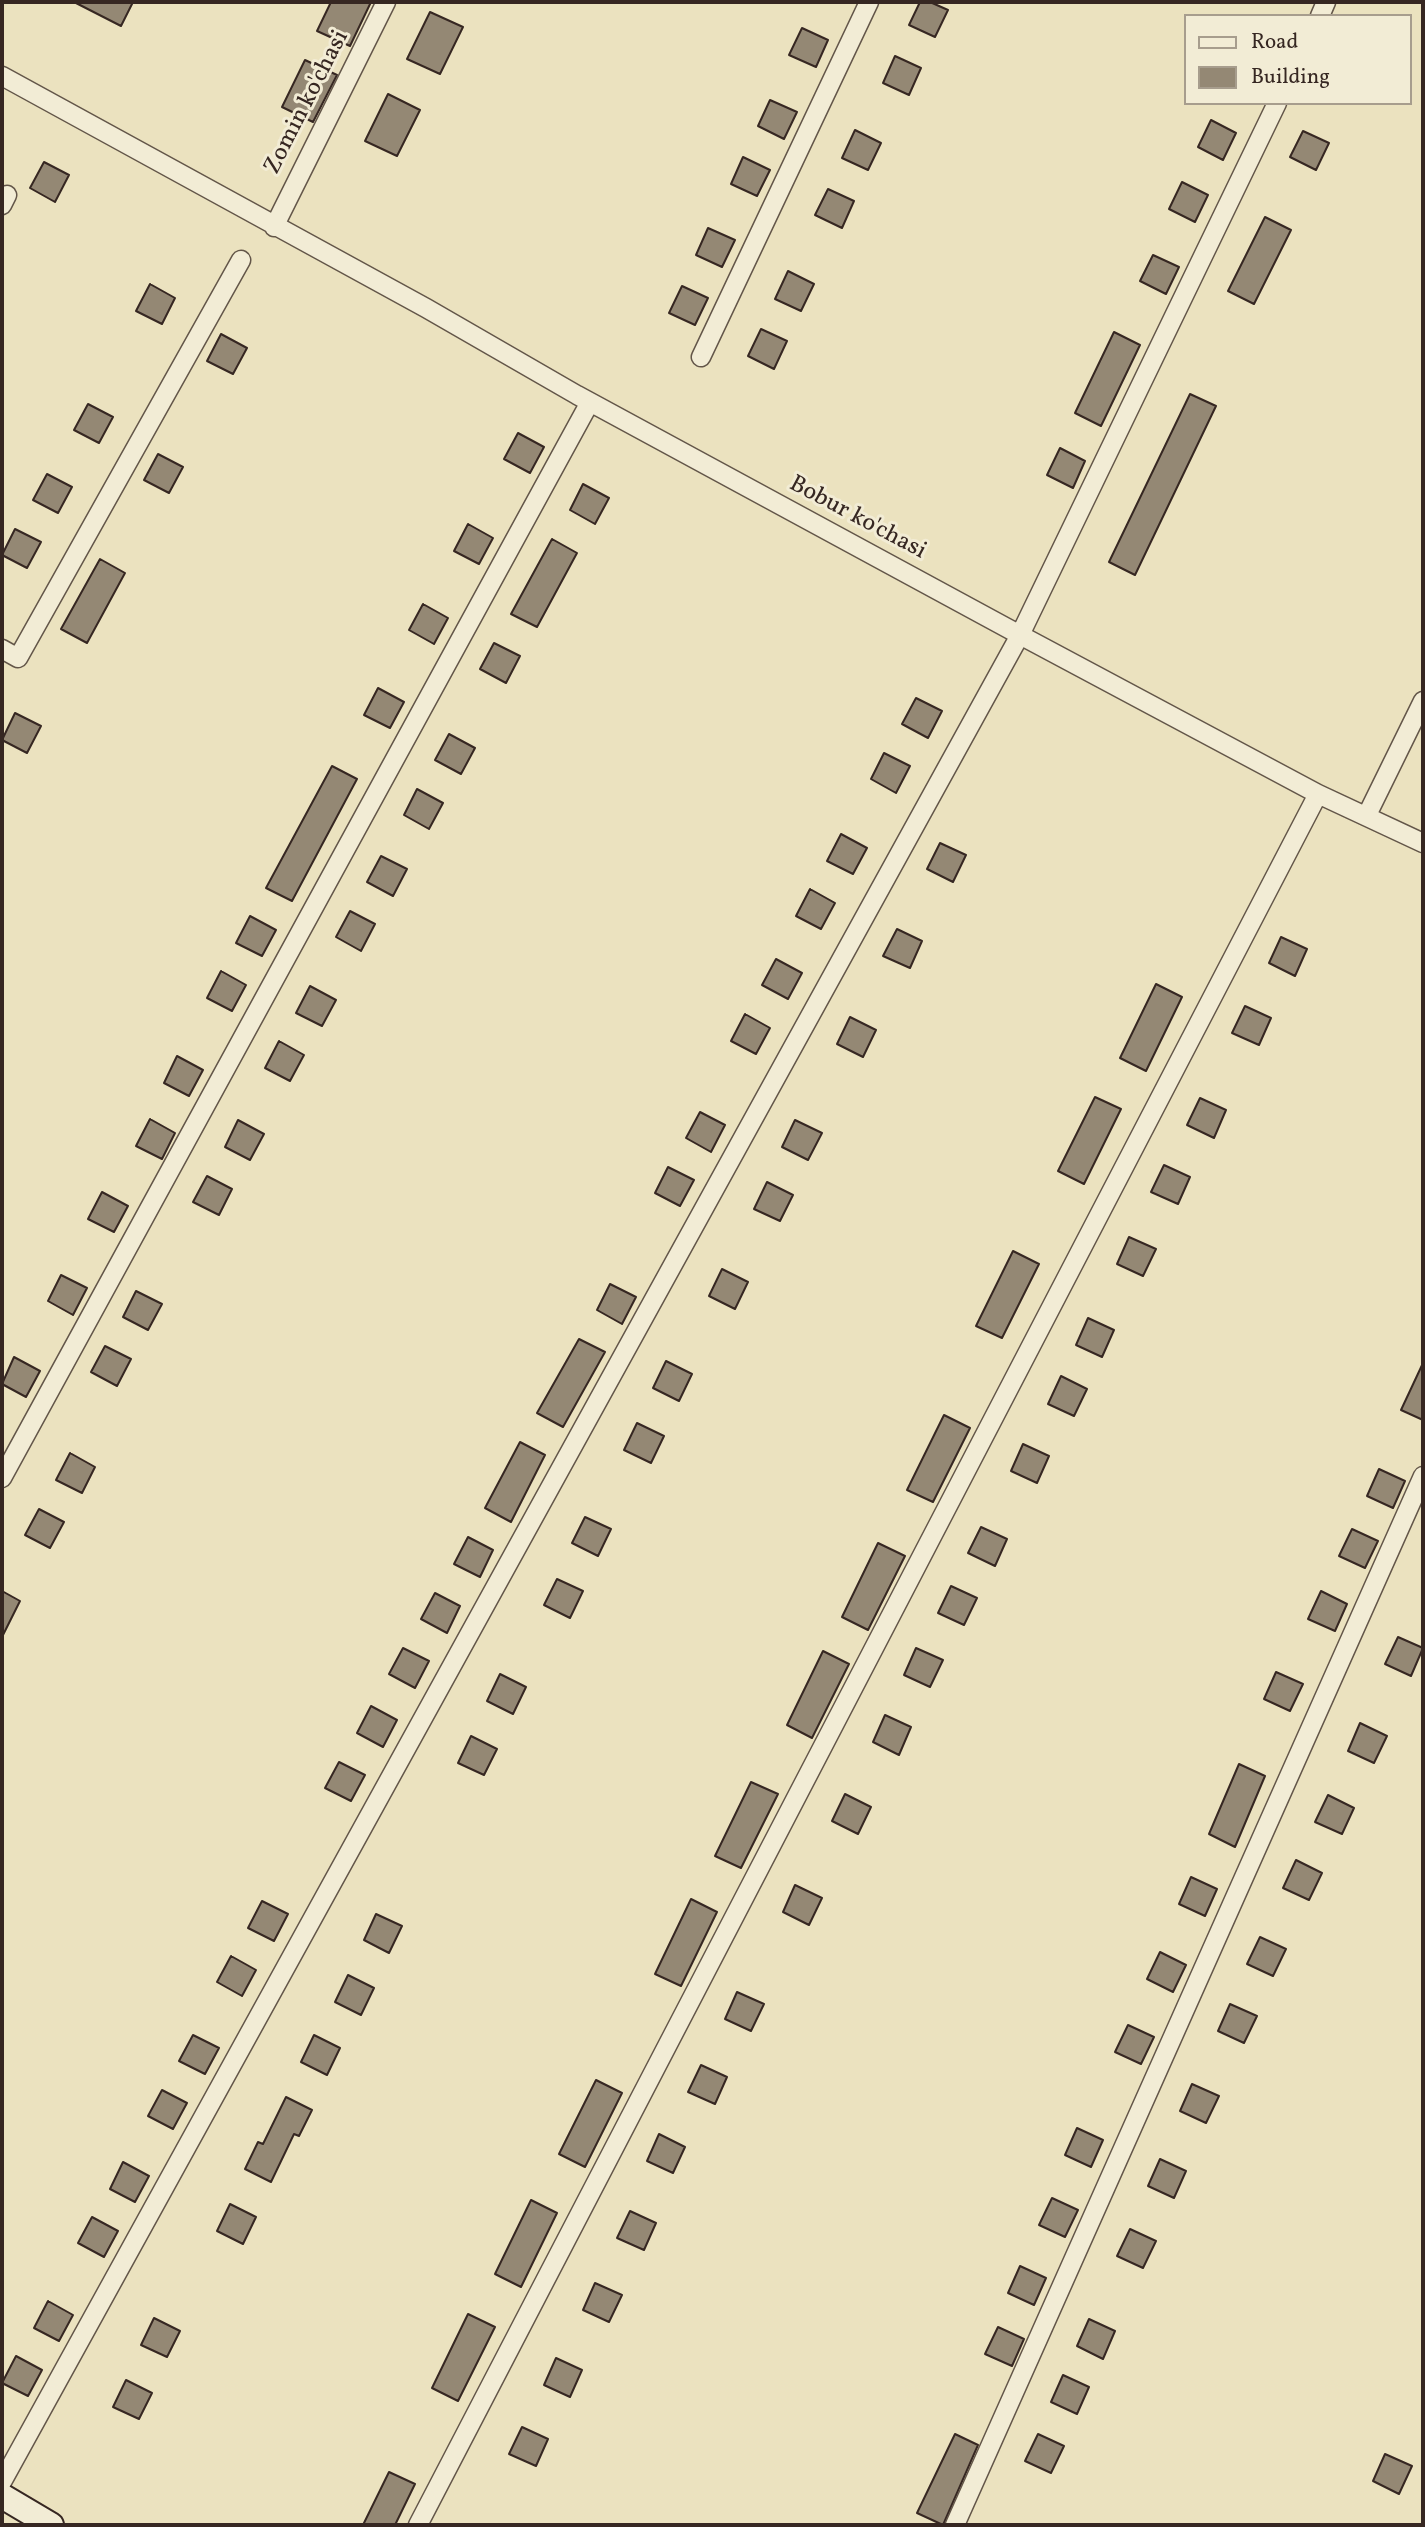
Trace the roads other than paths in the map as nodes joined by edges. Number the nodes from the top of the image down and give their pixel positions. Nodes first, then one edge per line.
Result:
1 (386, 2) edge
2 (869, 2) edge
3 (2, 76) edge
4 (1276, 105) edge
5 (274, 227) junction
6 (241, 260) dead end
7 (702, 357) dead end
8 (590, 402) junction
9 (1020, 635) junction
10 (2, 649) edge
11 (1423, 701) edge
12 (1318, 794) junction
13 (1367, 815) junction
14 (1423, 843) edge
15 (1423, 1476) edge
16 (2, 1478) edge
17 (2, 2482) edge
18 (2, 2496) edge
19 (51, 2525) edge
20 (418, 2525) edge
21 (955, 2525) edge

1 - 5 street, Zomin ko'chasi
2 - 7 street
3 - 5 street, Bobur ko'chasi
4 - 9 street
5 - 8 street, Bobur ko'chasi
6 - 10 street
8 - 9 street, Bobur ko'chasi
8 - 16 street
9 - 12 street, Bobur ko'chasi
9 - 17 street
11 - 13 street
12 - 13 street, Bobur ko'chasi
12 - 20 street
13 - 14 street, Bobur ko'chasi
15 - 21 street
18 - 19 street

